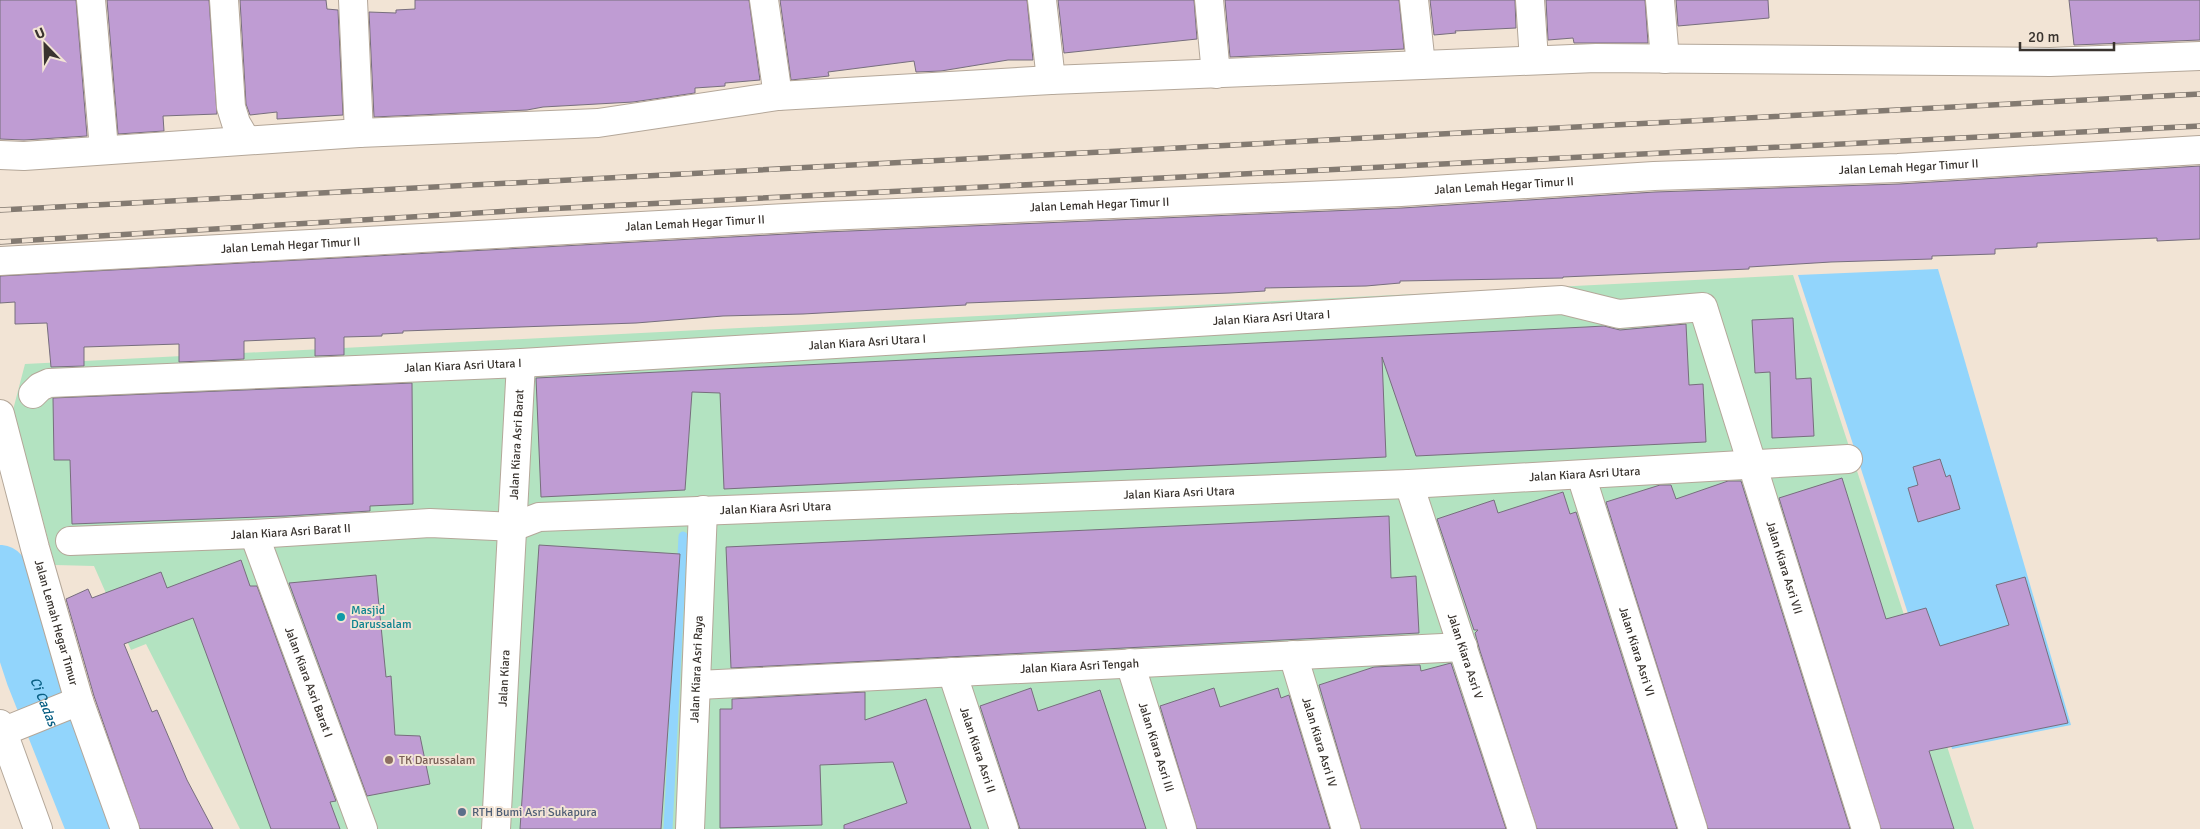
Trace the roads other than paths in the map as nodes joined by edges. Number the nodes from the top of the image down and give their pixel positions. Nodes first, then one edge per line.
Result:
1 (91, 0) edge
2 (224, 0) edge
3 (353, 0) edge
4 (764, 0) edge
5 (1042, 0) edge
6 (1209, 0) edge
7 (1414, 0) edge
8 (1660, 0) edge
9 (1532, 32) edge
10 (1420, 50) junction
11 (2200, 56) edge
12 (1660, 59) junction
13 (1216, 74) junction
14 (1051, 80) junction
15 (778, 96) junction
16 (359, 133) junction
17 (246, 140) junction
18 (104, 149) junction
19 (2200, 150) edge
20 (0, 155) edge
21 (0, 261) edge
22 (1703, 307) joint
23 (521, 363) junction
24 (32, 394) dead end
25 (0, 414) edge
26 (1848, 459) dead end
27 (1752, 465) junction
28 (1580, 475) junction
29 (1409, 484) junction
30 (703, 510) junction
31 (513, 527) junction
32 (254, 534) junction
33 (70, 541) dead end
34 (1462, 647) junction
35 (1293, 655) junction
36 (1130, 663) junction
37 (952, 672) junction
38 (698, 685) junction
39 (75, 702) junction
40 (8, 727) edge
41 (38, 829) edge
42 (125, 829) edge
43 (362, 829) edge
44 (496, 829) edge
45 (690, 829) edge
46 (1004, 829) edge
47 (1182, 829) edge
48 (1346, 829) edge
49 (1522, 829) edge
50 (1693, 829) edge
51 (1866, 829) edge

1 - 18 street
2 - 17 street
3 - 16 street
4 - 15 street
5 - 14 street
6 - 13 street
7 - 10 street
8 - 12 street
9 - 10 street
9 - 12 street
10 - 13 street
11 - 12 street
13 - 14 street
14 - 15 street
15 - 16 street
16 - 17 street
17 - 18 street
18 - 20 street
19 - 21 street, Jalan Lemah Hegar Timur II
22 - 23 street, Jalan Kiara Asri Utara I
22 - 27 street, Jalan Kiara Asri VII
23 - 24 street, Jalan Kiara Asri Utara I
23 - 31 street, Jalan Kiara Asri Barat
25 - 39 street, Jalan Lemah Hegar Timur
26 - 27 street, Jalan Kiara Asri Utara
27 - 28 street, Jalan Kiara Asri Utara
27 - 51 street, Jalan Kiara Asri VII
28 - 29 street, Jalan Kiara Asri Utara
28 - 50 street, Jalan Kiara Asri VI
29 - 30 street, Jalan Kiara Asri Utara
29 - 34 street, Jalan Kiara Asri V
30 - 31 street, Jalan Kiara Asri Utara
30 - 38 street, Jalan Kiara Asri Raya
31 - 32 street, Jalan Kiara Asri Barat II
31 - 44 street, Jalan Kiara
32 - 33 street, Jalan Kiara Asri Barat II
32 - 43 street, Jalan Kiara Asri Barat I
34 - 35 street, Jalan Kiara Asri Tengah
34 - 49 street, Jalan Kiara Asri V
35 - 36 street, Jalan Kiara Asri Tengah
35 - 48 street, Jalan Kiara Asri IV
36 - 37 street, Jalan Kiara Asri Tengah
36 - 47 street, Jalan Kiara Asri III
37 - 38 street, Jalan Kiara Asri Tengah
37 - 46 street, Jalan Kiara Asri II
38 - 45 street, Jalan Kiara Asri Raya
39 - 40 street
39 - 42 street, Jalan Lemah Hegar Timur
40 - 41 street

